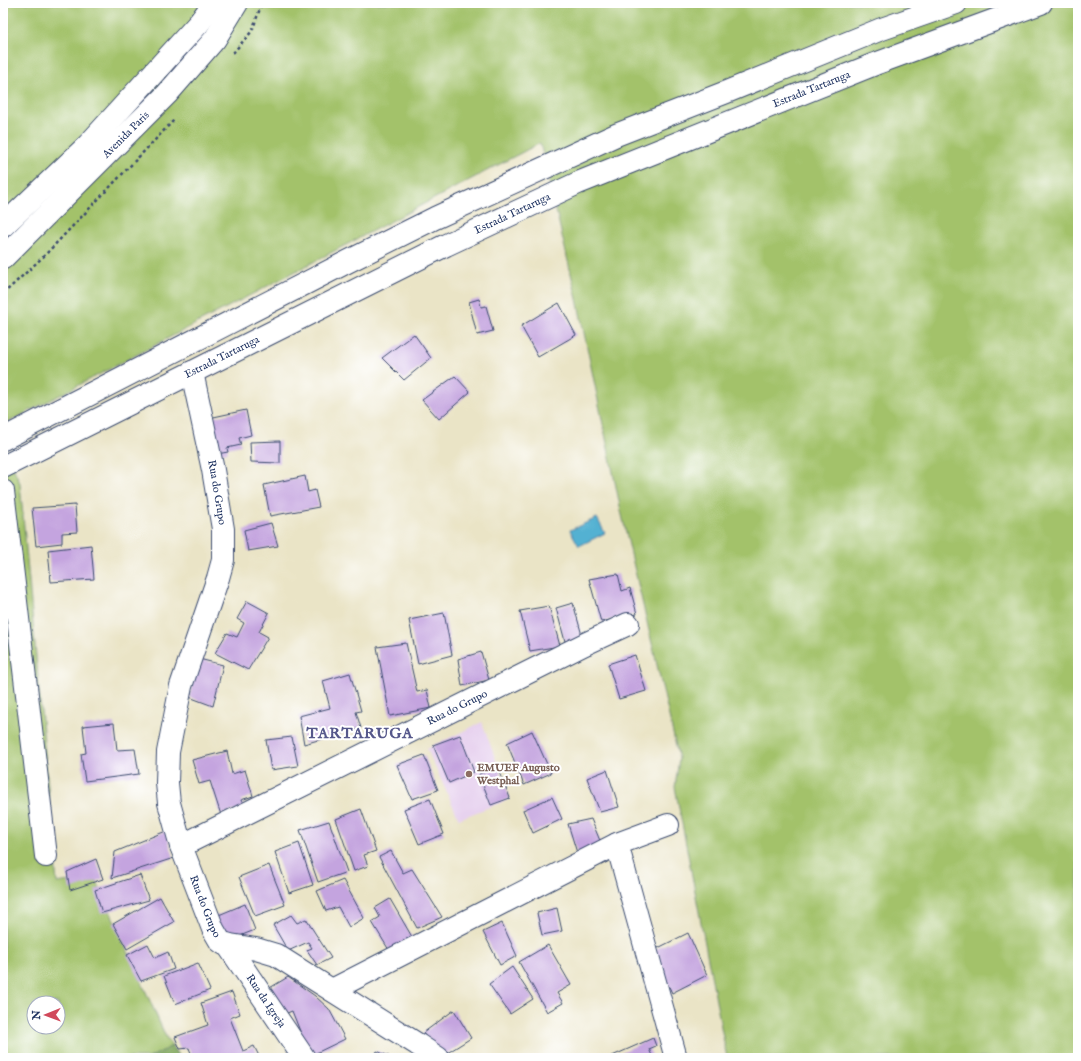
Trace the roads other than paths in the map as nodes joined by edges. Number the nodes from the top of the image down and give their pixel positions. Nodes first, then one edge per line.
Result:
1 (214, 3) edge
2 (237, 3) edge
3 (956, 3) edge
4 (1041, 3) edge
5 (3, 226) edge
6 (3, 258) edge
7 (192, 372) junction
8 (3, 439) edge
9 (3, 467) edge
10 (3, 491) edge
11 (628, 624) dead end
12 (668, 825) dead end
13 (617, 844) junction
14 (181, 846) junction
15 (46, 856) dead end
16 (227, 944) junction
17 (332, 990) junction
18 (304, 1058) edge
19 (438, 1058) edge
20 (676, 1058) edge

1 - 5 street, Avenida Paris
2 - 6 street, Avenida Paris
3 - 8 street
4 - 7 street, Estrada Tartaruga
7 - 9 street, Estrada Tartaruga
7 - 14 street, Rua do Grupo
10 - 15 street
11 - 14 street, Rua do Grupo
12 - 13 street
13 - 17 street
13 - 20 street
14 - 16 street, Rua do Grupo
16 - 17 street, Rua do Grupo
16 - 18 street, Rua da Igreja
17 - 19 street, Rua do Grupo

